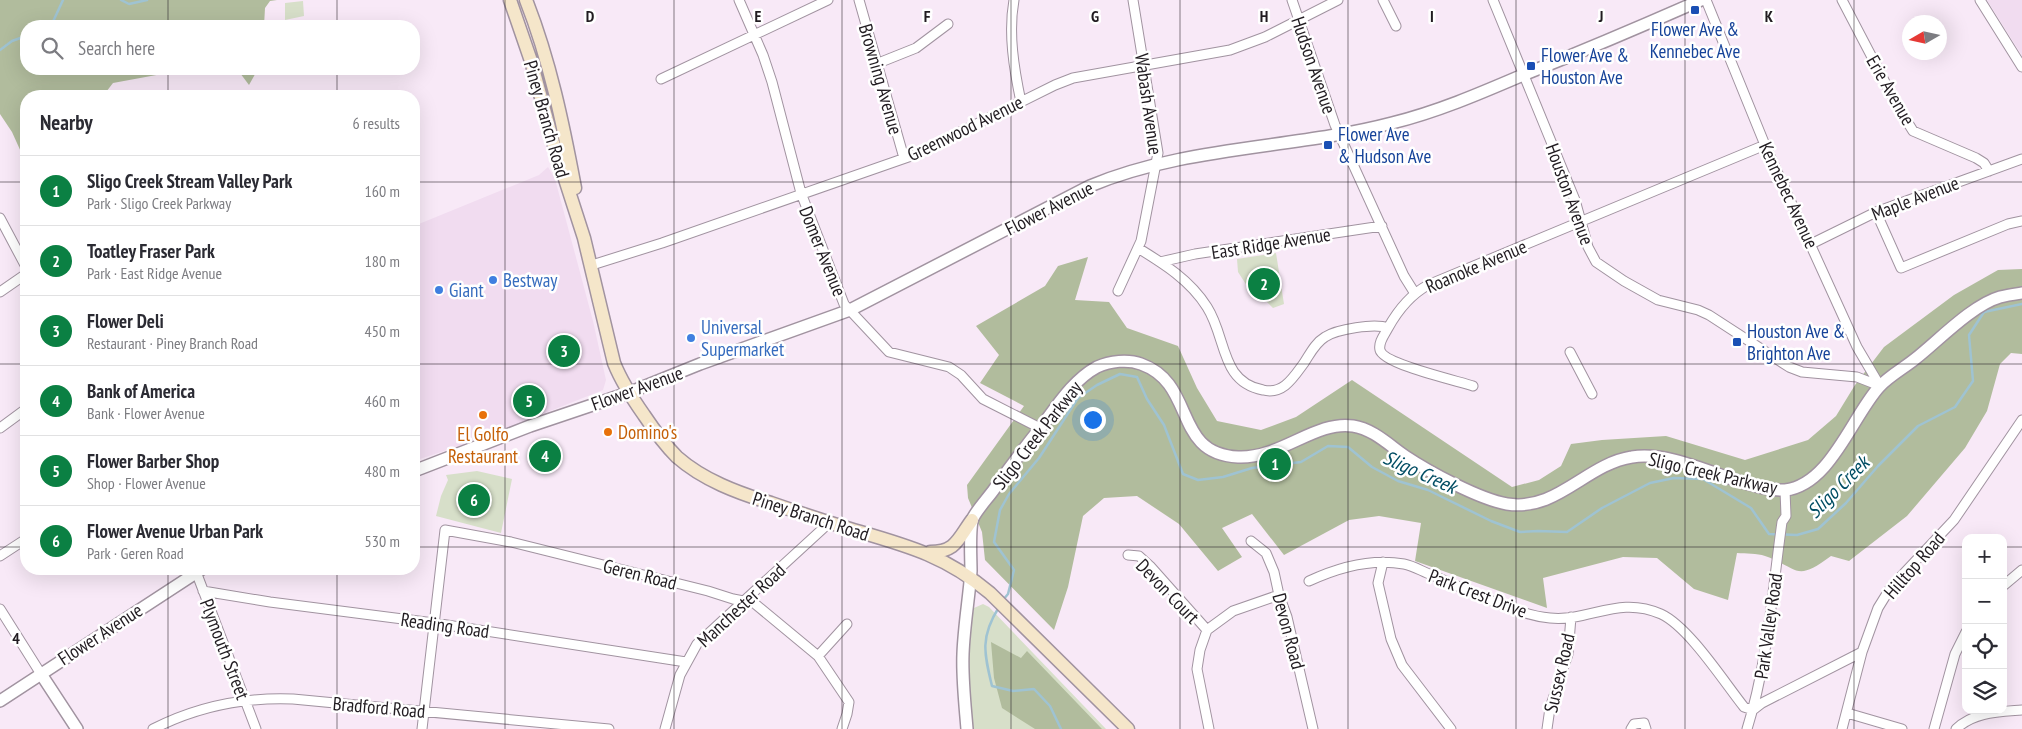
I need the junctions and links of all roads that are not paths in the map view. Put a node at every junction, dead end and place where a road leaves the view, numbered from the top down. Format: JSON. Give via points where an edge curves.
{"nodes":[{"id":1,"x":510,"y":0,"type":"edge"},
{"id":2,"x":526,"y":0,"type":"edge"},
{"id":3,"x":739,"y":0,"type":"edge"},
{"id":4,"x":828,"y":0,"type":"edge"},
{"id":5,"x":859,"y":0,"type":"edge"},
{"id":6,"x":1014,"y":0,"type":"edge"},
{"id":7,"x":1133,"y":0,"type":"edge"},
{"id":8,"x":1292,"y":0,"type":"edge"},
{"id":9,"x":1338,"y":0,"type":"edge"},
{"id":10,"x":1383,"y":0,"type":"edge"},
{"id":11,"x":1493,"y":0,"type":"edge"},
{"id":12,"x":1701,"y":0,"type":"edge"},
{"id":13,"x":1706,"y":0,"type":"edge"},
{"id":14,"x":1842,"y":0,"type":"edge"},
{"id":15,"x":1980,"y":0,"type":"edge"},
{"id":16,"x":1298,"y":19,"type":"junction"},
{"id":17,"x":948,"y":24,"type":"dead end"},
{"id":18,"x":1396,"y":26,"type":"dead end"},
{"id":19,"x":753,"y":34,"type":"junction"},
{"id":20,"x":876,"y":64,"type":"junction"},
{"id":21,"x":1144,"y":65,"type":"junction"},
{"id":22,"x":2022,"y":67,"type":"edge"},
{"id":23,"x":1524,"y":75,"type":"junction"},
{"id":24,"x":661,"y":79,"type":"dead end"},
{"id":25,"x":1021,"y":102,"type":"junction"},
{"id":26,"x":1340,"y":135,"type":"junction"},
{"id":27,"x":566,"y":137,"type":"junction"},
{"id":28,"x":553,"y":142,"type":"junction"},
{"id":29,"x":1765,"y":144,"type":"junction"},
{"id":30,"x":904,"y":158,"type":"junction"},
{"id":31,"x":2022,"y":159,"type":"edge"},
{"id":32,"x":1158,"y":164,"type":"junction"},
{"id":33,"x":1989,"y":171,"type":"junction"},
{"id":34,"x":801,"y":193,"type":"junction"},
{"id":35,"x":1876,"y":212,"type":"junction"},
{"id":36,"x":0,"y":218,"type":"edge"},
{"id":37,"x":1580,"y":222,"type":"junction"},
{"id":38,"x":2022,"y":222,"type":"edge"},
{"id":39,"x":1382,"y":226,"type":"junction"},
{"id":40,"x":584,"y":238,"type":"junction"},
{"id":41,"x":1811,"y":244,"type":"junction"},
{"id":42,"x":1138,"y":248,"type":"junction"},
{"id":43,"x":20,"y":255,"type":"edge"},
{"id":44,"x":1160,"y":262,"type":"junction"},
{"id":45,"x":592,"y":265,"type":"junction"},
{"id":46,"x":20,"y":278,"type":"edge"},
{"id":47,"x":1118,"y":291,"type":"dead end"},
{"id":48,"x":0,"y":292,"type":"edge"},
{"id":49,"x":1414,"y":292,"type":"junction"},
{"id":50,"x":2022,"y":293,"type":"edge"},
{"id":51,"x":850,"y":310,"type":"junction"},
{"id":52,"x":1388,"y":328,"type":"junction"},
{"id":53,"x":1570,"y":352,"type":"dead end"},
{"id":54,"x":1473,"y":386,"type":"dead end"},
{"id":55,"x":1880,"y":386,"type":"junction"},
{"id":56,"x":628,"y":392,"type":"junction"},
{"id":57,"x":1592,"y":394,"type":"dead end"},
{"id":58,"x":20,"y":413,"type":"edge"},
{"id":59,"x":2022,"y":420,"type":"edge"},
{"id":60,"x":0,"y":428,"type":"edge"},
{"id":61,"x":1040,"y":428,"type":"junction"},
{"id":62,"x":420,"y":469,"type":"edge"},
{"id":63,"x":1783,"y":490,"type":"junction"},
{"id":64,"x":972,"y":520,"type":"junction"},
{"id":65,"x":829,"y":523,"type":"junction"},
{"id":66,"x":1251,"y":541,"type":"dead end"},
{"id":67,"x":20,"y":543,"type":"edge"},
{"id":68,"x":927,"y":552,"type":"junction"},
{"id":69,"x":1128,"y":554,"type":"dead end"},
{"id":70,"x":0,"y":556,"type":"edge"},
{"id":71,"x":1382,"y":562,"type":"junction"},
{"id":72,"x":2022,"y":570,"type":"edge"},
{"id":73,"x":190,"y":575,"type":"edge"},
{"id":74,"x":199,"y":575,"type":"edge"},
{"id":75,"x":970,"y":577,"type":"junction"},
{"id":76,"x":1309,"y":581,"type":"dead end"},
{"id":77,"x":2007,"y":583,"type":"edge"},
{"id":78,"x":203,"y":591,"type":"junction"},
{"id":79,"x":1279,"y":595,"type":"junction"},
{"id":80,"x":745,"y":600,"type":"junction"},
{"id":81,"x":0,"y":609,"type":"edge"},
{"id":82,"x":1571,"y":616,"type":"junction"},
{"id":83,"x":434,"y":623,"type":"junction"},
{"id":84,"x":847,"y":624,"type":"dead end"},
{"id":85,"x":1206,"y":630,"type":"junction"},
{"id":86,"x":1962,"y":640,"type":"edge"},
{"id":87,"x":1862,"y":652,"type":"junction"},
{"id":88,"x":818,"y":656,"type":"junction"},
{"id":89,"x":686,"y":662,"type":"junction"},
{"id":90,"x":41,"y":674,"type":"junction"},
{"id":91,"x":244,"y":700,"type":"junction"},
{"id":92,"x":0,"y":701,"type":"edge"},
{"id":93,"x":1753,"y":710,"type":"junction"},
{"id":94,"x":2022,"y":710,"type":"edge"},
{"id":95,"x":423,"y":711,"type":"junction"},
{"id":96,"x":1847,"y":713,"type":"junction"},
{"id":97,"x":77,"y":729,"type":"edge"},
{"id":98,"x":153,"y":729,"type":"edge"},
{"id":99,"x":256,"y":729,"type":"edge"},
{"id":100,"x":422,"y":729,"type":"edge"},
{"id":101,"x":609,"y":729,"type":"edge"},
{"id":102,"x":665,"y":729,"type":"edge"},
{"id":103,"x":842,"y":729,"type":"edge"},
{"id":104,"x":967,"y":729,"type":"edge"},
{"id":105,"x":1128,"y":729,"type":"edge"},
{"id":106,"x":1209,"y":729,"type":"edge"},
{"id":107,"x":1313,"y":729,"type":"edge"},
{"id":108,"x":1450,"y":729,"type":"edge"},
{"id":109,"x":1547,"y":729,"type":"edge"},
{"id":110,"x":1631,"y":729,"type":"edge"},
{"id":111,"x":1646,"y":729,"type":"edge"},
{"id":112,"x":1747,"y":729,"type":"edge"},
{"id":113,"x":1842,"y":729,"type":"edge"},
{"id":114,"x":1902,"y":729,"type":"edge"},
{"id":115,"x":1934,"y":729,"type":"edge"},
{"id":116,"x":1956,"y":729,"type":"edge"}],
"edges":[{"from":1,"to":28,"type":"main road","name":"Piney Branch Road"},
{"from":2,"to":27,"type":"main road","name":"Piney Branch Road","via":[[544,51]]},
{"from":3,"to":19,"type":"street","name":"Domer Avenue"},
{"from":4,"to":19,"type":"street"},
{"from":5,"to":20,"type":"street","name":"Browning Avenue"},
{"from":6,"to":25,"type":"street","via":[[1015,72]]},
{"from":7,"to":21,"type":"street","name":"Wabash Avenue"},
{"from":8,"to":16,"type":"street","name":"Hudson Avenue"},
{"from":9,"to":16,"type":"street","name":"Greenwood Avenue"},
{"from":10,"to":18,"type":"street"},
{"from":11,"to":23,"type":"street","name":"Houston Avenue"},
{"from":12,"to":23,"type":"street","name":"Flower Avenue"},
{"from":13,"to":29,"type":"street","name":"Kennebec Avenue"},
{"from":14,"to":33,"type":"street","name":"Erie Avenue","via":[[1913,131],[1976,158]]},
{"from":15,"to":22,"type":"street"},
{"from":16,"to":21,"type":"street","name":"Greenwood Avenue","via":[[1266,37],[1230,50]]},
{"from":16,"to":26,"type":"street","name":"Hudson Avenue"},
{"from":17,"to":20,"type":"street","via":[[916,48]]},
{"from":19,"to":24,"type":"street"},
{"from":19,"to":34,"type":"street","name":"Domer Avenue","via":[[772,82]]},
{"from":20,"to":30,"type":"street","name":"Browning Avenue"},
{"from":21,"to":25,"type":"street","name":"Greenwood Avenue","via":[[1073,78]]},
{"from":21,"to":32,"type":"street","name":"Wabash Avenue"},
{"from":23,"to":26,"type":"street","name":"Flower Avenue","via":[[1420,115]]},
{"from":23,"to":37,"type":"street","name":"Houston Avenue","via":[[1575,200]]},
{"from":25,"to":30,"type":"street","name":"Greenwood Avenue"},
{"from":26,"to":32,"type":"street","name":"Flower Avenue"},
{"from":26,"to":39,"type":"street","name":"Hudson Avenue"},
{"from":27,"to":28,"type":"street"},
{"from":27,"to":40,"type":"main road","name":"Piney Branch Road"},
{"from":28,"to":40,"type":"main road","name":"Piney Branch Road"},
{"from":29,"to":37,"type":"street","name":"Roanoke Avenue"},
{"from":29,"to":41,"type":"street","name":"Kennebec Avenue"},
{"from":30,"to":34,"type":"street","name":"Greenwood Avenue"},
{"from":31,"to":33,"type":"street","name":"Maple Avenue"},
{"from":32,"to":42,"type":"street","name":"Wabash Avenue"},
{"from":32,"to":51,"type":"street","name":"Flower Avenue","via":[[1090,186]]},
{"from":33,"to":35,"type":"street","name":"Maple Avenue"},
{"from":34,"to":45,"type":"street","name":"Greenwood Avenue"},
{"from":34,"to":51,"type":"street","name":"Domer Avenue","via":[[837,290]]},
{"from":35,"to":38,"type":"street","via":[[1901,268],[2008,224]]},
{"from":35,"to":41,"type":"street","name":"Maple Avenue"},
{"from":36,"to":43,"type":"street"},
{"from":37,"to":49,"type":"street","name":"Roanoke Avenue"},
{"from":37,"to":55,"type":"street","name":"Houston Avenue","via":[[1596,262],[1658,300],[1709,315],[1802,372],[1857,377]]},
{"from":39,"to":44,"type":"street","name":"East Ridge Avenue"},
{"from":39,"to":49,"type":"street","name":"Hudson Avenue"},
{"from":40,"to":45,"type":"main road","name":"Piney Branch Road"},
{"from":41,"to":55,"type":"street","name":"Kennebec Avenue","via":[[1857,346]]},
{"from":42,"to":44,"type":"street"},
{"from":42,"to":47,"type":"street","name":"Wabash Avenue"},
{"from":44,"to":52,"type":"street","via":[[1184,279],[1207,307],[1231,370],[1250,388],[1270,392],[1283,388],[1292,381],[1317,343],[1332,333],[1376,326]]},
{"from":45,"to":56,"type":"main road","name":"Piney Branch Road","via":[[614,363]]},
{"from":46,"to":48,"type":"street"},
{"from":49,"to":52,"type":"street","name":"Roanoke Avenue"},
{"from":50,"to":55,"type":"street","name":"Sligo Creek Parkway","via":[[1996,298],[1973,312]]},
{"from":51,"to":56,"type":"street","name":"Flower Avenue"},
{"from":51,"to":61,"type":"street","name":"Domer Avenue","via":[[888,352],[949,367],[961,374],[983,400]]},
{"from":52,"to":54,"type":"street","via":[[1380,343],[1384,356]]},
{"from":53,"to":57,"type":"street"},
{"from":55,"to":63,"type":"street","name":"Sligo Creek Parkway","via":[[1821,471],[1805,483]]},
{"from":56,"to":62,"type":"street","name":"Flower Avenue"},
{"from":56,"to":65,"type":"main road","name":"Piney Branch Road","via":[[662,441],[699,473],[750,496]]},
{"from":58,"to":60,"type":"street"},
{"from":59,"to":87,"type":"street","name":"Hilltop Road","via":[[1954,520],[1890,587],[1878,608]]},
{"from":61,"to":63,"type":"street","name":"Sligo Creek Parkway","via":[[1082,378],[1100,366],[1136,362],[1167,380],[1199,441],[1217,453],[1237,457],[1258,456],[1318,431],[1353,426],[1384,440],[1406,457],[1456,485],[1510,504],[1548,500],[1617,460],[1635,456],[1664,458],[1762,488]]},
{"from":61,"to":64,"type":"street","name":"Sligo Creek Parkway"},
{"from":63,"to":93,"type":"street","name":"Park Valley Road","via":[[1786,516]]},
{"from":64,"to":68,"type":"main road","via":[[950,549]]},
{"from":64,"to":75,"type":"street"},
{"from":65,"to":68,"type":"main road","name":"Piney Branch Road"},
{"from":65,"to":80,"type":"street","name":"Manchester Road"},
{"from":66,"to":79,"type":"street","name":"Devon Road","via":[[1266,553]]},
{"from":67,"to":70,"type":"street"},
{"from":68,"to":75,"type":"main road","name":"Piney Branch Road"},
{"from":69,"to":85,"type":"street","name":"Devon Court","via":[[1139,556],[1150,566]]},
{"from":71,"to":76,"type":"street","name":"Park Crest Drive","via":[[1349,565]]},
{"from":71,"to":82,"type":"street","name":"Park Crest Drive","via":[[1406,564],[1518,612],[1547,618]]},
{"from":71,"to":108,"type":"street","via":[[1378,583],[1391,639],[1402,665]]},
{"from":72,"to":77,"type":"street"},
{"from":73,"to":90,"type":"street","name":"Flower Avenue"},
{"from":74,"to":78,"type":"street","name":"Plymouth Street"},
{"from":75,"to":104,"type":"street","via":[[963,659]]},
{"from":75,"to":105,"type":"main road","name":"Piney Branch Road"},
{"from":78,"to":83,"type":"street","name":"Reading Road"},
{"from":78,"to":91,"type":"street","name":"Plymouth Street"},
{"from":79,"to":85,"type":"street","via":[[1233,611]]},
{"from":79,"to":107,"type":"street","name":"Devon Road"},
{"from":80,"to":83,"type":"street","name":"Geren Road","via":[[511,542],[445,530]]},
{"from":80,"to":88,"type":"street","name":"Geren Road","via":[[754,603]]},
{"from":80,"to":89,"type":"street","name":"Manchester Road","via":[[698,644]]},
{"from":81,"to":90,"type":"street"},
{"from":82,"to":93,"type":"street","name":"Park Crest Drive","via":[[1624,606],[1661,614],[1697,647],[1744,707]]},
{"from":82,"to":109,"type":"street","name":"Sussex Road","via":[[1568,654],[1550,708]]},
{"from":83,"to":89,"type":"street","name":"Reading Road"},
{"from":83,"to":95,"type":"street"},
{"from":84,"to":88,"type":"street"},
{"from":85,"to":106,"type":"street","via":[[1197,669]]},
{"from":86,"to":115,"type":"street"},
{"from":87,"to":93,"type":"street"},
{"from":87,"to":96,"type":"street","name":"Hilltop Road"},
{"from":88,"to":103,"type":"street","name":"Geren Road","via":[[848,702]]},
{"from":89,"to":102,"type":"street","name":"Manchester Road"},
{"from":90,"to":92,"type":"street","name":"Flower Avenue"},
{"from":90,"to":97,"type":"street"},
{"from":91,"to":95,"type":"street","name":"Bradford Road","via":[[293,699]]},
{"from":91,"to":98,"type":"street","name":"Bradford Road","via":[[213,705]]},
{"from":91,"to":99,"type":"street","name":"Plymouth Street"},
{"from":93,"to":112,"type":"street","name":"Park Valley Road"},
{"from":94,"to":116,"type":"street","via":[[1988,713],[1963,722]]},
{"from":95,"to":100,"type":"street"},
{"from":95,"to":101,"type":"street","name":"Bradford Road"},
{"from":96,"to":113,"type":"street","name":"Hilltop Road"},
{"from":96,"to":114,"type":"street"},
{"from":110,"to":111,"type":"street","via":[[1639,722],[1644,723]]}]}
